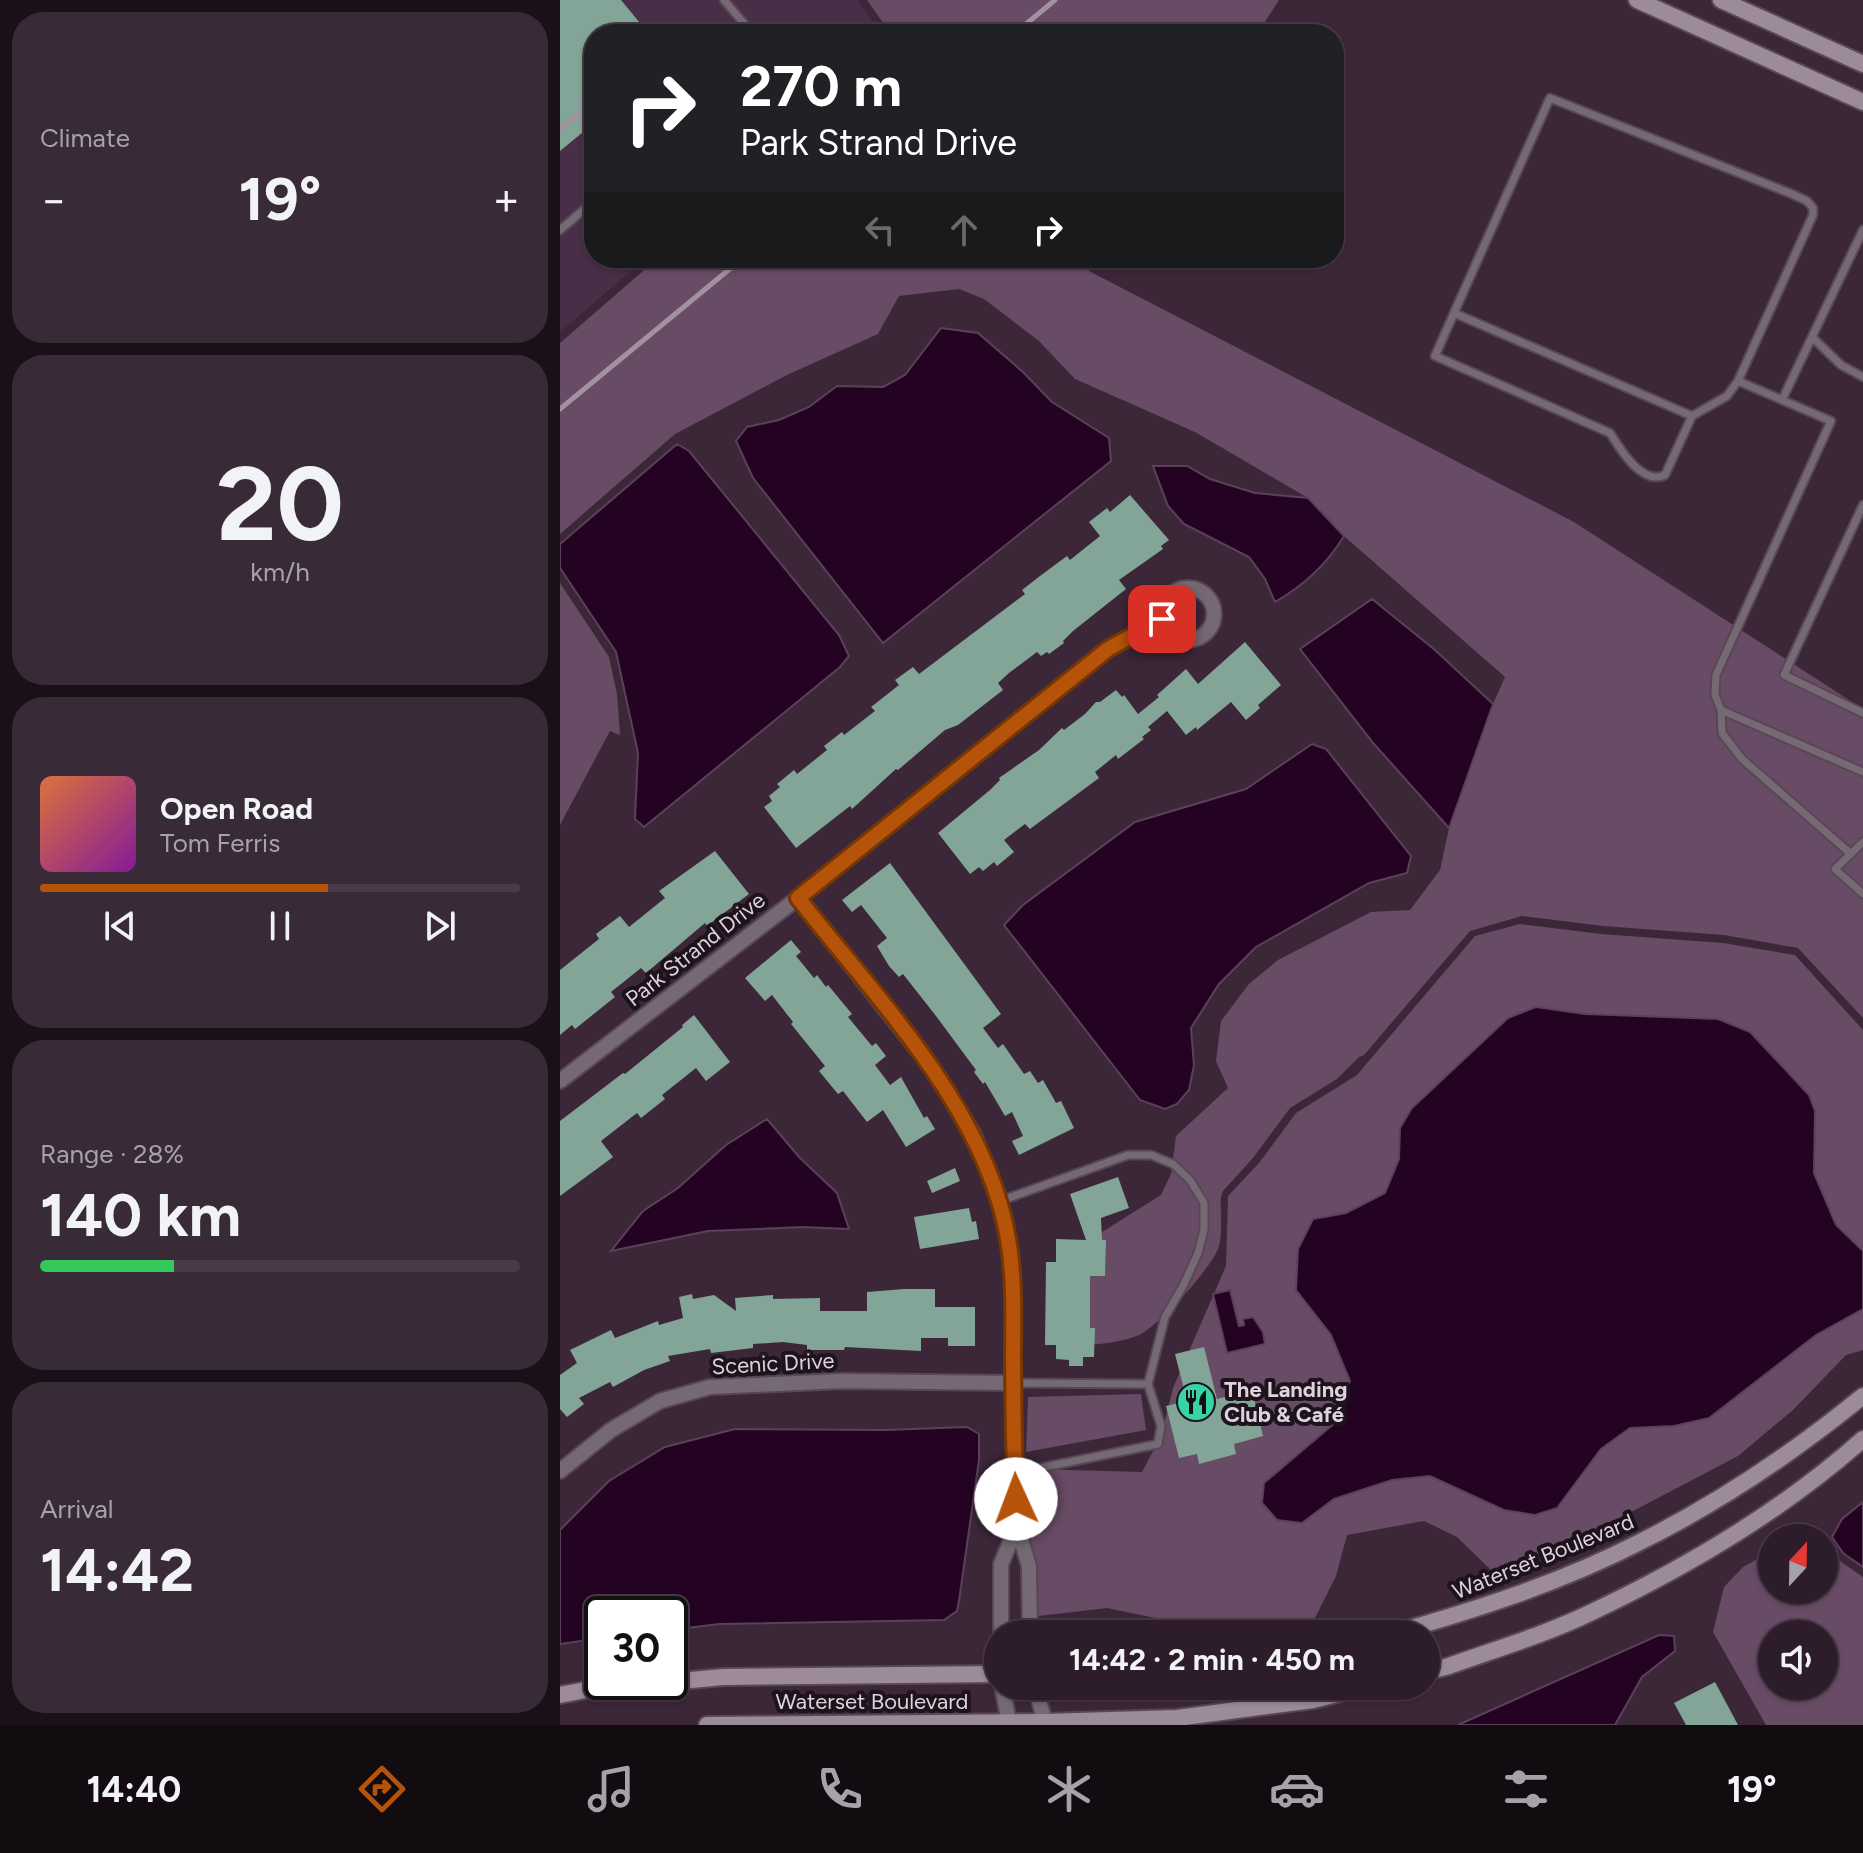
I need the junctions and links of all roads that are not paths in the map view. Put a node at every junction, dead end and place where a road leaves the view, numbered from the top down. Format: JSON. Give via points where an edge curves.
{"nodes":[{"id":1,"x":724,"y":0,"type":"edge"},
{"id":2,"x":1637,"y":0,"type":"edge"},
{"id":3,"x":1721,"y":0,"type":"edge"},
{"id":4,"x":744,"y":24,"type":"edge"},
{"id":5,"x":1863,"y":64,"type":"edge"},
{"id":6,"x":1863,"y":102,"type":"edge"},
{"id":7,"x":584,"y":210,"type":"edge"},
{"id":8,"x":560,"y":230,"type":"edge"},
{"id":9,"x":1863,"y":230,"type":"edge"},
{"id":10,"x":1860,"y":244,"type":"edge"},
{"id":11,"x":1454,"y":313,"type":"junction"},
{"id":12,"x":1812,"y":337,"type":"junction"},
{"id":13,"x":1862,"y":374,"type":"edge"},
{"id":14,"x":1738,"y":381,"type":"junction"},
{"id":15,"x":1782,"y":400,"type":"junction"},
{"id":16,"x":1692,"y":416,"type":"junction"},
{"id":17,"x":1863,"y":505,"type":"edge"},
{"id":18,"x":1162,"y":619,"type":"dead end"},
{"id":19,"x":1721,"y":710,"type":"junction"},
{"id":20,"x":1863,"y":713,"type":"edge"},
{"id":21,"x":1863,"y":772,"type":"edge"},
{"id":22,"x":1863,"y":842,"type":"edge"},
{"id":23,"x":1851,"y":854,"type":"junction"},
{"id":24,"x":1863,"y":894,"type":"edge"},
{"id":25,"x":798,"y":898,"type":"junction"},
{"id":26,"x":560,"y":1081,"type":"edge"},
{"id":27,"x":1000,"y":1201,"type":"junction"},
{"id":28,"x":1013,"y":1383,"type":"junction"},
{"id":29,"x":1148,"y":1384,"type":"junction"},
{"id":30,"x":1863,"y":1396,"type":"edge"},
{"id":31,"x":1863,"y":1439,"type":"edge"},
{"id":32,"x":560,"y":1471,"type":"edge"},
{"id":33,"x":1015,"y":1473,"type":"junction"},
{"id":34,"x":1017,"y":1526,"type":"junction"},
{"id":35,"x":1001,"y":1620,"type":"edge"},
{"id":36,"x":1030,"y":1620,"type":"edge"},
{"id":37,"x":1440,"y":1620,"type":"edge"},
{"id":38,"x":1440,"y":1668,"type":"edge"},
{"id":39,"x":984,"y":1674,"type":"edge"},
{"id":40,"x":688,"y":1680,"type":"edge"},
{"id":41,"x":584,"y":1690,"type":"edge"},
{"id":42,"x":560,"y":1695,"type":"edge"},
{"id":43,"x":1005,"y":1700,"type":"edge"},
{"id":44,"x":1039,"y":1700,"type":"edge"},
{"id":45,"x":1313,"y":1700,"type":"edge"},
{"id":46,"x":1009,"y":1722,"type":"junction"},
{"id":47,"x":1045,"y":1722,"type":"junction"},
{"id":48,"x":707,"y":1725,"type":"edge"}],
"edges":[{"from":1,"to":4,"type":"lane"},
{"from":2,"to":6,"type":"street"},
{"from":3,"to":5,"type":"street"},
{"from":7,"to":8,"type":"lane"},
{"from":9,"to":10,"type":"lane"},
{"from":10,"to":12,"type":"lane"},
{"from":11,"to":14,"type":"lane","via":[[1550,98],[1792,194],[1813,208]]},
{"from":11,"to":16,"type":"lane"},
{"from":11,"to":16,"type":"lane","via":[[1435,356],[1610,433],[1622,452],[1650,476],[1665,475]]},
{"from":12,"to":13,"type":"lane","via":[[1841,365]]},
{"from":12,"to":15,"type":"lane"},
{"from":14,"to":15,"type":"lane"},
{"from":14,"to":16,"type":"lane","via":[[1727,396]]},
{"from":15,"to":19,"type":"lane","via":[[1831,421],[1716,675]]},
{"from":17,"to":20,"type":"lane","via":[[1784,675]]},
{"from":18,"to":25,"type":"street","name":"Park Strand Drive","via":[[1108,649]]},
{"from":19,"to":21,"type":"lane"},
{"from":19,"to":23,"type":"lane","via":[[1722,733],[1742,759]]},
{"from":22,"to":23,"type":"lane"},
{"from":23,"to":24,"type":"lane","via":[[1835,869]]},
{"from":25,"to":26,"type":"street","name":"Park Strand Drive"},
{"from":25,"to":27,"type":"street","via":[[931,1067],[973,1133]]},
{"from":27,"to":28,"type":"street","via":[[1013,1278]]},
{"from":27,"to":29,"type":"lane","via":[[1128,1155],[1151,1155],[1173,1164],[1190,1180],[1204,1203],[1204,1230],[1165,1317]]},
{"from":28,"to":29,"type":"lane"},
{"from":28,"to":32,"type":"street","name":"Scenic Drive","via":[[841,1381],[710,1387],[660,1401],[611,1430]]},
{"from":28,"to":33,"type":"street"},
{"from":29,"to":33,"type":"lane","via":[[1161,1426],[1158,1444]]},
{"from":30,"to":37,"type":"street","name":"Waterset Boulevard","via":[[1701,1510],[1570,1574]]},
{"from":31,"to":38,"type":"street","via":[[1820,1477],[1707,1553],[1589,1614]]},
{"from":33,"to":34,"type":"street"},
{"from":34,"to":35,"type":"street","via":[[1001,1564]]},
{"from":34,"to":36,"type":"street","via":[[1029,1566]]},
{"from":39,"to":40,"type":"street","name":"Waterset Boulevard"},
{"from":41,"to":42,"type":"street","name":"Waterset Boulevard"},
{"from":43,"to":46,"type":"street"},
{"from":44,"to":47,"type":"street"},
{"from":45,"to":47,"type":"street","name":"Waterset Boulevard","via":[[1177,1718]]},
{"from":46,"to":47,"type":"street","name":"Waterset Boulevard"},
{"from":46,"to":48,"type":"street","name":"Waterset Boulevard"}]}
